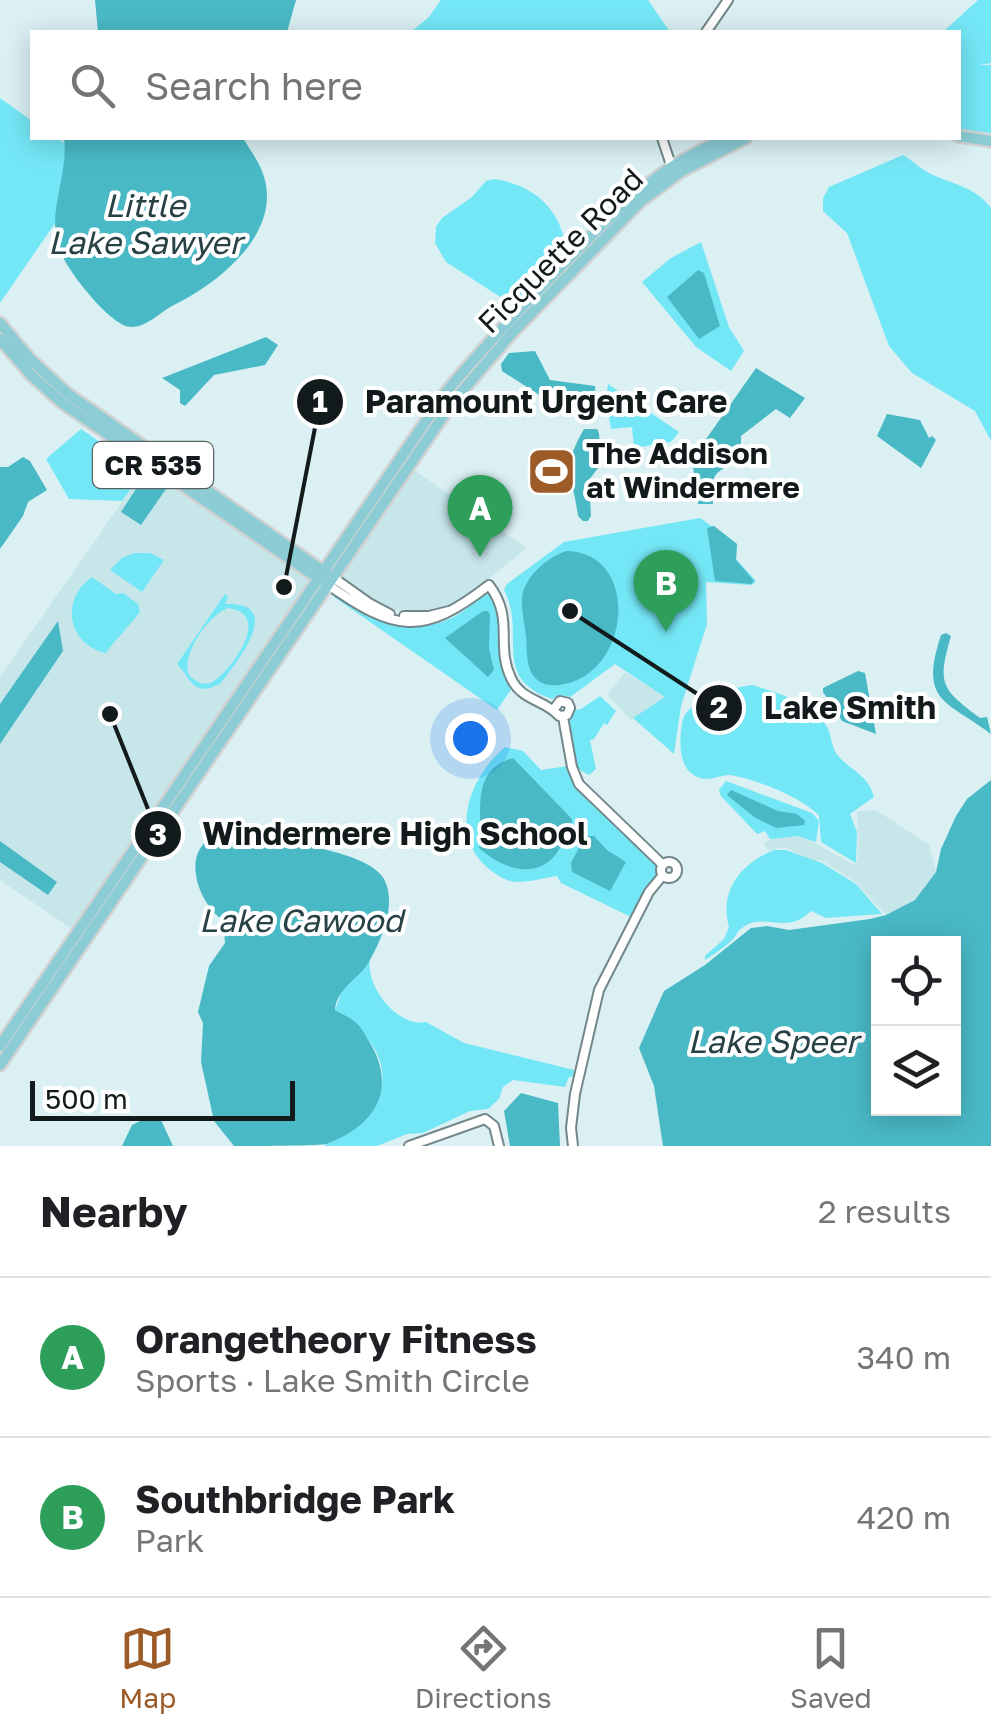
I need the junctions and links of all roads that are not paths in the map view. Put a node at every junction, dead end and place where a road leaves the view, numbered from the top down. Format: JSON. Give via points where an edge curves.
{"nodes":[{"id":1,"x":728,"y":0,"type":"edge"},
{"id":2,"x":707,"y":30,"type":"edge"},
{"id":3,"x":961,"y":136,"type":"edge"},
{"id":4,"x":663,"y":140,"type":"edge"},
{"id":5,"x":725,"y":140,"type":"edge"},
{"id":6,"x":742,"y":140,"type":"edge"},
{"id":7,"x":991,"y":141,"type":"edge"},
{"id":8,"x":673,"y":171,"type":"junction"},
{"id":9,"x":0,"y":323,"type":"edge"},
{"id":10,"x":0,"y":340,"type":"edge"},
{"id":11,"x":324,"y":577,"type":"junction"},
{"id":12,"x":554,"y":709,"type":"junction"},
{"id":13,"x":563,"y":717,"type":"junction"},
{"id":14,"x":663,"y":864,"type":"junction"},
{"id":15,"x":664,"y":876,"type":"junction"},
{"id":16,"x":111,"y":894,"type":"junction"},
{"id":17,"x":0,"y":1046,"type":"edge"},
{"id":18,"x":0,"y":1065,"type":"edge"},
{"id":19,"x":409,"y":1146,"type":"edge"},
{"id":20,"x":499,"y":1146,"type":"edge"},
{"id":21,"x":573,"y":1146,"type":"edge"}],
"edges":[{"from":1,"to":2,"type":"street"},
{"from":3,"to":7,"type":"main road"},
{"from":4,"to":8,"type":"street"},
{"from":5,"to":8,"type":"main road","name":"Ficquette Road"},
{"from":6,"to":8,"type":"main road","name":"Ficquette Road"},
{"from":8,"to":11,"type":"main road","name":"Ficquette Road","via":[[624,201],[467,368],[412,438]]},
{"from":9,"to":11,"type":"main road","number":"CR 535","via":[[68,394]]},
{"from":10,"to":11,"type":"main road","number":"CR 535","via":[[61,402]]},
{"from":11,"to":12,"type":"street","via":[[367,610],[426,622],[489,586],[504,611],[511,679],[528,699]]},
{"from":11,"to":16,"type":"main road","name":"Ficquette Road"},
{"from":12,"to":13,"type":"street"},
{"from":12,"to":13,"type":"street","via":[[568,703]]},
{"from":13,"to":14,"type":"street","via":[[579,784]]},
{"from":14,"to":15,"type":"street"},
{"from":14,"to":15,"type":"street","via":[[676,870]]},
{"from":15,"to":21,"type":"street","via":[[599,990],[576,1090]]},
{"from":16,"to":17,"type":"main road"},
{"from":16,"to":18,"type":"main road"},
{"from":19,"to":20,"type":"street","via":[[485,1118]]}]}
